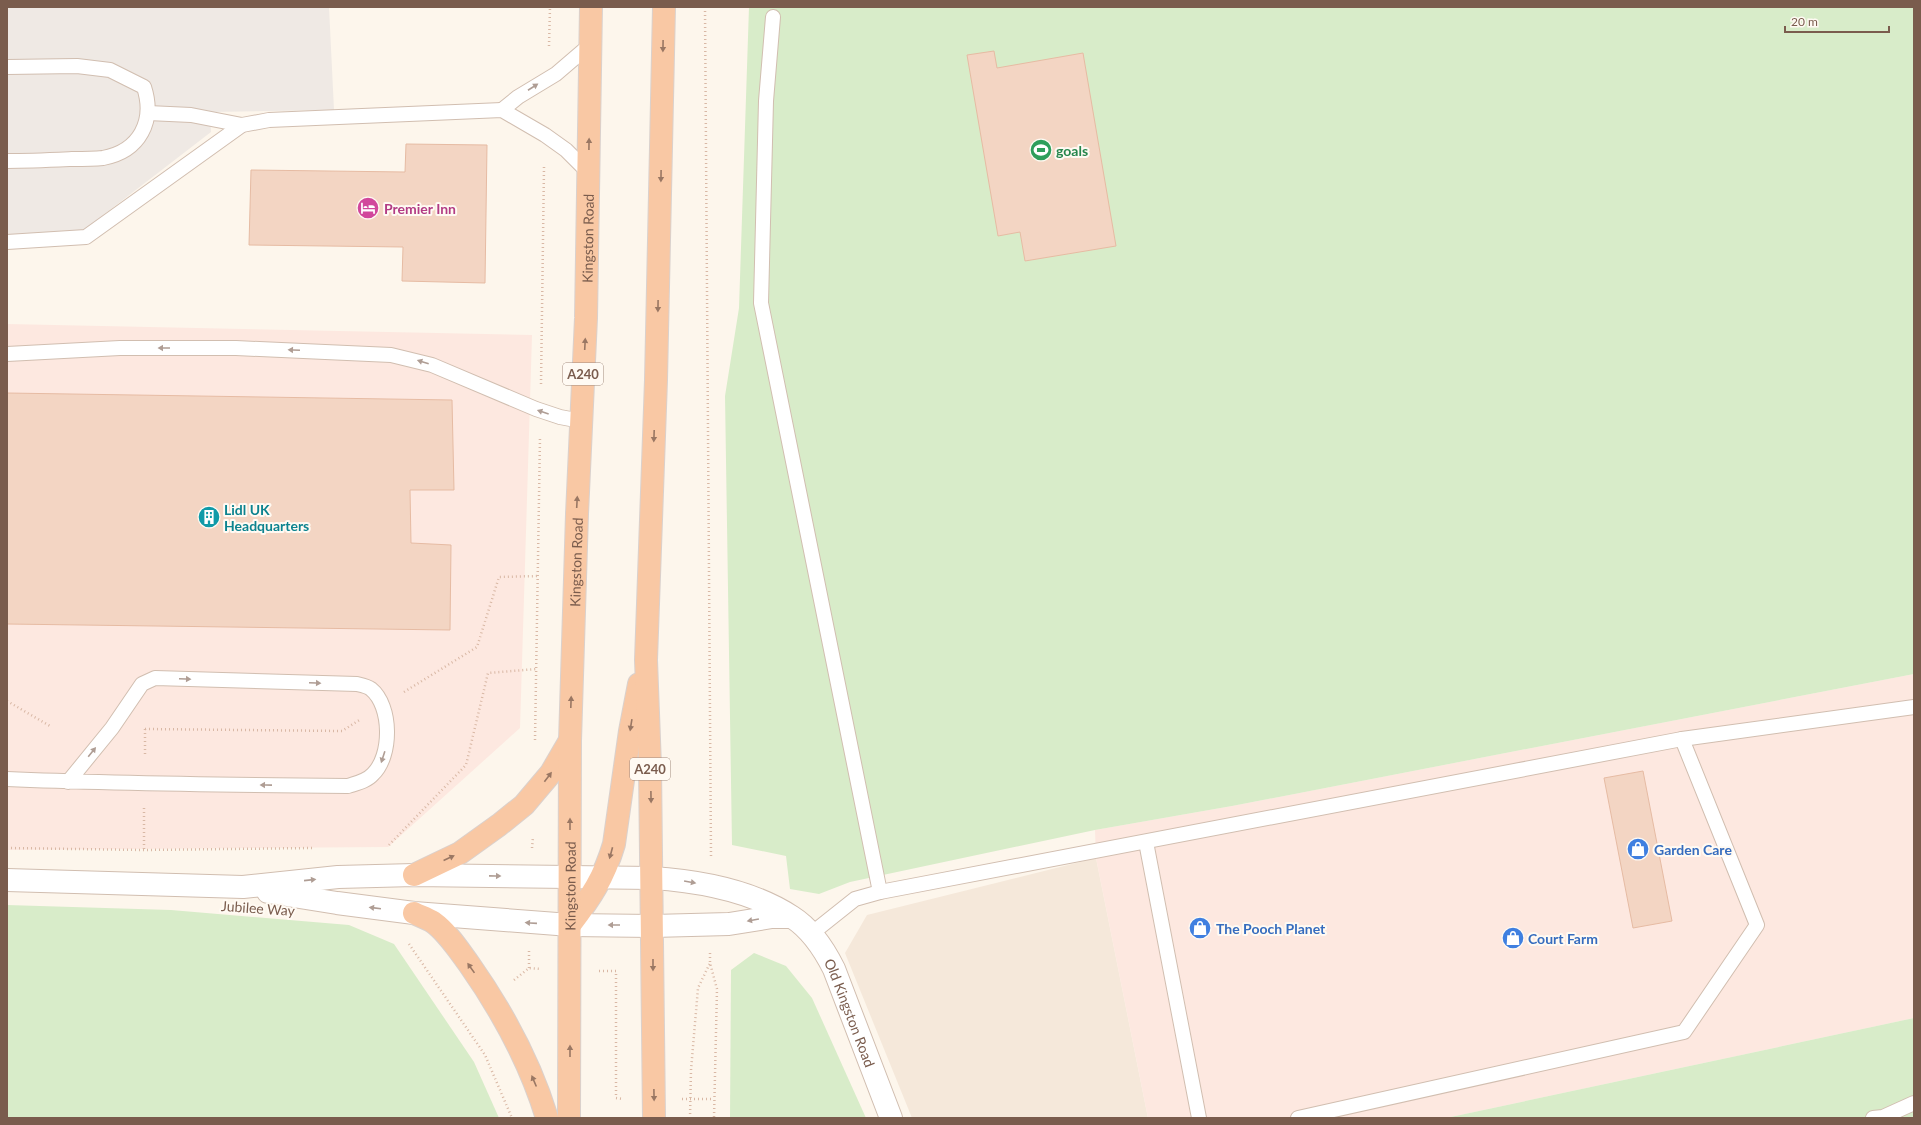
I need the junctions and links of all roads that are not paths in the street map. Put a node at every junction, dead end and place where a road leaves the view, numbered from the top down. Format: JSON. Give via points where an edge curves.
{"nodes":[{"id":1,"x":591,"y":7,"type":"edge"},
{"id":2,"x":664,"y":7,"type":"edge"},
{"id":3,"x":773,"y":17,"type":"dead end"},
{"id":4,"x":591,"y":44,"type":"junction"},
{"id":5,"x":7,"y":67,"type":"edge"},
{"id":6,"x":502,"y":110,"type":"junction"},
{"id":7,"x":148,"y":113,"type":"junction"},
{"id":8,"x":242,"y":125,"type":"junction"},
{"id":9,"x":7,"y":161,"type":"edge"},
{"id":10,"x":588,"y":172,"type":"junction"},
{"id":11,"x":7,"y":242,"type":"edge"},
{"id":12,"x":7,"y":354,"type":"edge"},
{"id":13,"x":581,"y":421,"type":"junction"},
{"id":14,"x":646,"y":660,"type":"junction"},
{"id":15,"x":1914,"y":707,"type":"edge"},
{"id":16,"x":1682,"y":739,"type":"junction"},
{"id":17,"x":570,"y":741,"type":"junction"},
{"id":18,"x":7,"y":779,"type":"edge"},
{"id":19,"x":68,"y":782,"type":"junction"},
{"id":20,"x":1146,"y":842,"type":"junction"},
{"id":21,"x":414,"y":875,"type":"junction"},
{"id":22,"x":571,"y":877,"type":"junction"},
{"id":23,"x":602,"y":878,"type":"junction"},
{"id":24,"x":652,"y":878,"type":"junction"},
{"id":25,"x":7,"y":880,"type":"edge"},
{"id":26,"x":243,"y":888,"type":"junction"},
{"id":27,"x":880,"y":892,"type":"junction"},
{"id":28,"x":414,"y":913,"type":"junction"},
{"id":29,"x":792,"y":917,"type":"junction"},
{"id":30,"x":570,"y":925,"type":"junction"},
{"id":31,"x":653,"y":926,"type":"junction"},
{"id":32,"x":811,"y":934,"type":"junction"},
{"id":33,"x":1914,"y":1103,"type":"edge"},
{"id":34,"x":546,"y":1118,"type":"edge"},
{"id":35,"x":569,"y":1118,"type":"edge"},
{"id":36,"x":654,"y":1118,"type":"edge"},
{"id":37,"x":890,"y":1118,"type":"edge"},
{"id":38,"x":1198,"y":1118,"type":"edge"},
{"id":39,"x":1298,"y":1118,"type":"edge"},
{"id":40,"x":1873,"y":1118,"type":"edge"}],
"edges":[{"from":1,"to":4,"type":"highway","name":"Kingston Road","number":"A240"},
{"from":2,"to":14,"type":"highway","number":"A240","one_way":true,"via":[[656,380]]},
{"from":3,"to":27,"type":"lane","via":[[766,101],[761,303]]},
{"from":6,"to":4,"type":"lane","one_way":true,"via":[[556,74]]},
{"from":10,"to":4,"type":"highway","name":"Kingston Road","number":"A240","one_way":true},
{"from":5,"to":7,"type":"lane","via":[[77,66],[110,70],[144,86]]},
{"from":6,"to":8,"type":"lane","via":[[269,120]]},
{"from":6,"to":10,"type":"lane","via":[[545,134]]},
{"from":7,"to":8,"type":"lane","via":[[190,115]]},
{"from":7,"to":9,"type":"lane","via":[[145,128],[138,139],[126,150],[103,158]]},
{"from":8,"to":11,"type":"lane","via":[[86,237]]},
{"from":13,"to":10,"type":"highway","name":"Kingston Road","number":"A240","one_way":true,"via":[[586,318]]},
{"from":13,"to":12,"type":"lane","one_way":true,"via":[[560,418],[432,365],[392,355],[236,348],[120,348]]},
{"from":17,"to":13,"type":"highway","name":"Kingston Road","number":"A240","one_way":true},
{"from":14,"to":23,"type":"highway","one_way":true,"via":[[636,696],[614,844]]},
{"from":14,"to":24,"type":"highway","number":"A240","one_way":true},
{"from":15,"to":16,"type":"lane"},
{"from":16,"to":20,"type":"lane"},
{"from":16,"to":39,"type":"lane","via":[[1757,925],[1684,1032]]},
{"from":21,"to":17,"type":"highway","one_way":true,"via":[[460,853],[524,805],[551,773]]},
{"from":22,"to":17,"type":"highway","name":"Kingston Road","number":"A240","one_way":true},
{"from":18,"to":19,"type":"lane"},
{"from":19,"to":19,"type":"lane","one_way":true,"via":[[112,728],[142,684],[155,678],[357,684],[370,688],[384,705],[387,740],[379,768],[373,775],[348,786]]},
{"from":20,"to":27,"type":"lane"},
{"from":20,"to":38,"type":"lane"},
{"from":21,"to":22,"type":"street","name":"Jubilee Way","one_way":true},
{"from":26,"to":21,"type":"street","name":"Jubilee Way","one_way":true,"via":[[338,877]]},
{"from":22,"to":23,"type":"street","name":"Jubilee Way"},
{"from":22,"to":30,"type":"highway","name":"Kingston Road","number":"A240"},
{"from":23,"to":24,"type":"street","name":"Old Kingston Road"},
{"from":23,"to":30,"type":"highway"},
{"from":24,"to":29,"type":"street","name":"Old Kingston Road","one_way":true,"via":[[711,886],[754,898]]},
{"from":24,"to":31,"type":"highway","number":"A240"},
{"from":25,"to":26,"type":"street","name":"Jubilee Way"},
{"from":28,"to":26,"type":"street","name":"Jubilee Way","one_way":true},
{"from":27,"to":32,"type":"lane","via":[[855,899]]},
{"from":30,"to":28,"type":"street","name":"Jubilee Way","one_way":true},
{"from":34,"to":28,"type":"highway","one_way":true,"via":[[514,1035],[489,993],[445,933],[433,922]]},
{"from":29,"to":31,"type":"street","one_way":true,"via":[[772,917],[730,924]]},
{"from":29,"to":32,"type":"street","name":"Old Kingston Road"},
{"from":31,"to":30,"type":"street","name":"Jubilee Way","one_way":true},
{"from":35,"to":30,"type":"highway","name":"Kingston Road","number":"A240","one_way":true},
{"from":31,"to":36,"type":"highway","number":"A240","one_way":true},
{"from":32,"to":37,"type":"street","name":"Old Kingston Road","via":[[824,950],[834,969]]},
{"from":33,"to":40,"type":"lane","via":[[1883,1117]]}]}
